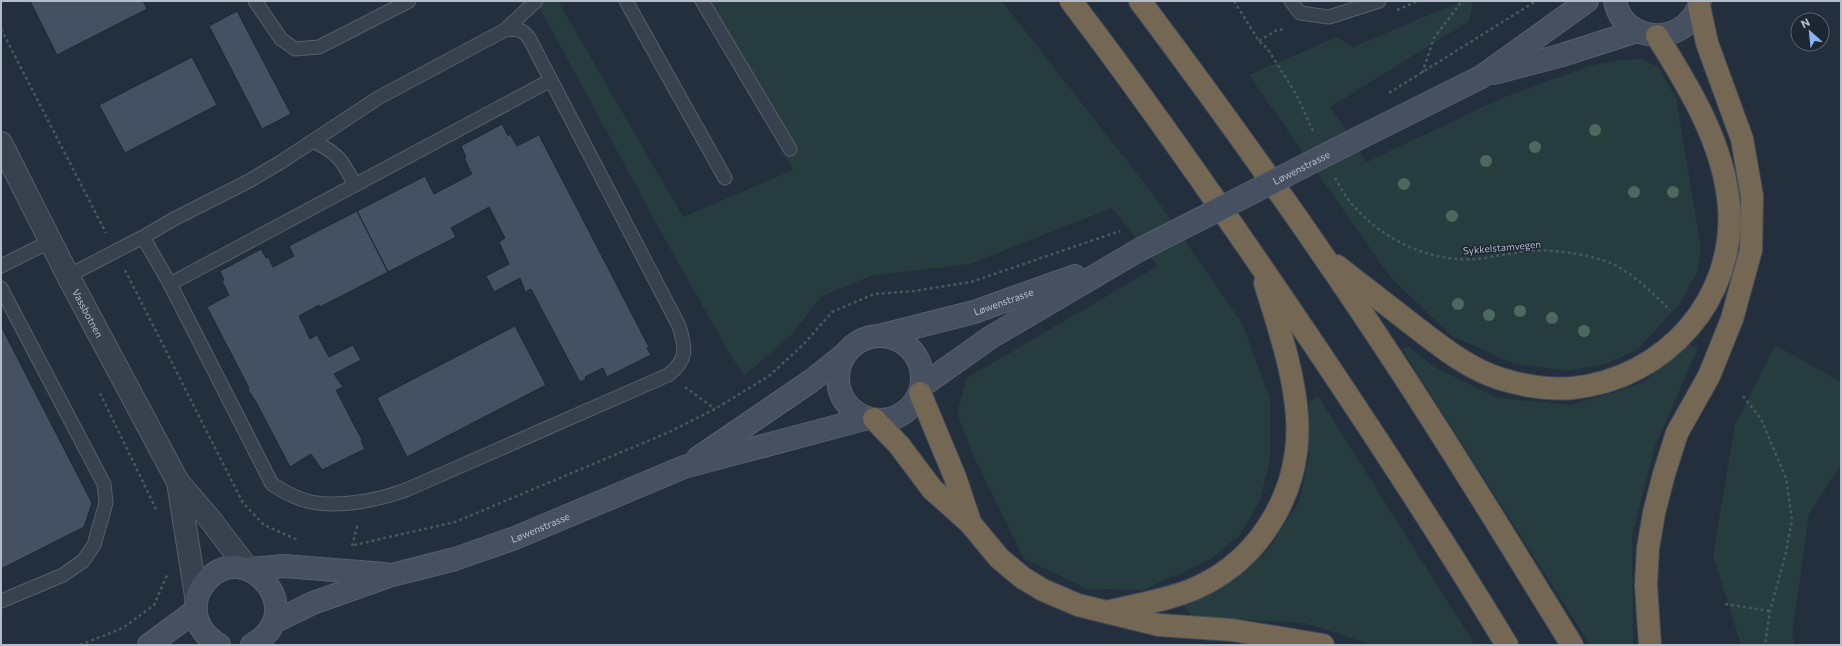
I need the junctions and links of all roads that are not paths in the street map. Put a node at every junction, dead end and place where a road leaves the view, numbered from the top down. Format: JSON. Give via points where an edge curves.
{"nodes":[{"id":1,"x":256,"y":1,"type":"edge"},
{"id":2,"x":409,"y":1,"type":"edge"},
{"id":3,"x":536,"y":1,"type":"edge"},
{"id":4,"x":626,"y":1,"type":"edge"},
{"id":5,"x":702,"y":1,"type":"edge"},
{"id":6,"x":1071,"y":1,"type":"edge"},
{"id":7,"x":1140,"y":1,"type":"edge"},
{"id":8,"x":1291,"y":1,"type":"edge"},
{"id":9,"x":1379,"y":1,"type":"edge"},
{"id":10,"x":1587,"y":1,"type":"edge"},
{"id":11,"x":1615,"y":1,"type":"edge"},
{"id":12,"x":1700,"y":3,"type":"edge"},
{"id":13,"x":505,"y":30,"type":"junction"},
{"id":14,"x":1647,"y":34,"type":"junction"},
{"id":15,"x":1481,"y":77,"type":"junction"},
{"id":16,"x":551,"y":80,"type":"junction"},
{"id":17,"x":313,"y":141,"type":"junction"},
{"id":18,"x":1,"y":143,"type":"edge"},
{"id":19,"x":790,"y":149,"type":"dead end"},
{"id":20,"x":725,"y":178,"type":"dead end"},
{"id":21,"x":355,"y":185,"type":"junction"},
{"id":22,"x":143,"y":237,"type":"junction"},
{"id":23,"x":51,"y":241,"type":"junction"},
{"id":24,"x":1130,"y":254,"type":"junction"},
{"id":25,"x":1321,"y":254,"type":"junction"},
{"id":26,"x":1259,"y":263,"type":"junction"},
{"id":27,"x":1,"y":266,"type":"edge"},
{"id":28,"x":68,"y":276,"type":"junction"},
{"id":29,"x":170,"y":284,"type":"junction"},
{"id":30,"x":1,"y":288,"type":"edge"},
{"id":31,"x":883,"y":336,"type":"junction"},
{"id":32,"x":846,"y":352,"type":"junction"},
{"id":33,"x":921,"y":389,"type":"junction"},
{"id":34,"x":871,"y":419,"type":"junction"},
{"id":35,"x":684,"y":467,"type":"junction"},
{"id":36,"x":178,"y":482,"type":"junction"},
{"id":37,"x":970,"y":523,"type":"junction"},
{"id":38,"x":248,"y":569,"type":"junction"},
{"id":39,"x":392,"y":575,"type":"junction"},
{"id":40,"x":1,"y":601,"type":"edge"},
{"id":41,"x":196,"y":604,"type":"junction"},
{"id":42,"x":1109,"y":612,"type":"junction"},
{"id":43,"x":274,"y":622,"type":"junction"},
{"id":44,"x":149,"y":645,"type":"edge"},
{"id":45,"x":219,"y":645,"type":"edge"},
{"id":46,"x":252,"y":645,"type":"edge"},
{"id":47,"x":1322,"y":645,"type":"edge"},
{"id":48,"x":1507,"y":645,"type":"edge"},
{"id":49,"x":1572,"y":645,"type":"edge"},
{"id":50,"x":1650,"y":645,"type":"edge"}],
"edges":[{"from":1,"to":2,"type":"lane","via":[[282,39],[295,49],[319,47]]},
{"from":3,"to":13,"type":"lane"},
{"from":4,"to":20,"type":"lane"},
{"from":5,"to":19,"type":"lane"},
{"from":6,"to":26,"type":"highway"},
{"from":7,"to":25,"type":"highway","via":[[1246,145]]},
{"from":8,"to":9,"type":"lane","via":[[1300,13],[1329,17]]},
{"from":10,"to":15,"type":"main road","name":"Løwenstrasse"},
{"from":11,"to":14,"type":"main road","via":[[1616,8],[1625,21]]},
{"from":12,"to":14,"type":"main road","name":"Løwenstrasse","via":[[1684,27],[1671,33]]},
{"from":12,"to":50,"type":"highway","via":[[1707,43],[1742,139],[1752,196],[1751,250],[1732,319],[1710,376],[1677,433],[1662,480],[1648,548],[1646,585]]},
{"from":13,"to":16,"type":"lane","via":[[518,28],[525,33]]},
{"from":13,"to":17,"type":"lane","via":[[378,98]]},
{"from":14,"to":15,"type":"main road","name":"Løwenstrasse"},
{"from":14,"to":25,"type":"highway","via":[[1693,96],[1712,139],[1723,172],[1730,227],[1724,266],[1706,305],[1680,338],[1652,360],[1634,371],[1595,384],[1572,388],[1549,388],[1500,378],[1478,370],[1434,342]]},
{"from":15,"to":24,"type":"main road","name":"Løwenstrasse","bridge":true},
{"from":16,"to":21,"type":"lane"},
{"from":16,"to":29,"type":"lane","via":[[680,326],[685,346],[683,358],[676,369],[668,375],[387,497],[339,503],[311,502],[287,494],[272,484]]},
{"from":17,"to":21,"type":"lane","via":[[332,150],[342,161]]},
{"from":17,"to":22,"type":"lane","via":[[249,181]]},
{"from":18,"to":23,"type":"street","name":"Vassbotnen"},
{"from":21,"to":29,"type":"lane"},
{"from":22,"to":28,"type":"lane"},
{"from":22,"to":29,"type":"lane"},
{"from":23,"to":27,"type":"lane"},
{"from":23,"to":28,"type":"street","name":"Vassbotnen"},
{"from":24,"to":31,"type":"main road","name":"Løwenstrasse","via":[[974,312]]},
{"from":24,"to":33,"type":"main road","name":"Løwenstrasse","via":[[990,337]]},
{"from":25,"to":49,"type":"highway","via":[[1391,356]]},
{"from":26,"to":42,"type":"highway","via":[[1290,373],[1297,417],[1295,461],[1281,506],[1270,526],[1254,546],[1237,563],[1219,575],[1180,594]]},
{"from":26,"to":48,"type":"highway","via":[[1451,552]]},
{"from":28,"to":36,"type":"street","name":"Vassbotnen"},
{"from":30,"to":40,"type":"lane","via":[[104,484],[106,503],[94,545],[83,561],[63,575]]},
{"from":31,"to":32,"type":"main road","via":[[862,339]]},
{"from":31,"to":33,"type":"main road","via":[[895,338],[914,352],[920,362]]},
{"from":32,"to":34,"type":"main road","via":[[840,364],[840,391],[846,403],[856,412]]},
{"from":32,"to":35,"type":"main road","name":"Løwenstrasse","via":[[810,381]]},
{"from":33,"to":34,"type":"main road","via":[[914,403],[906,411],[885,420]]},
{"from":33,"to":37,"type":"highway"},
{"from":34,"to":35,"type":"main road","name":"Løwenstrasse"},
{"from":34,"to":37,"type":"highway","via":[[899,445],[932,489]]},
{"from":35,"to":39,"type":"main road","name":"Løwenstrasse","via":[[515,538],[454,559]]},
{"from":36,"to":38,"type":"street","name":"Vassbotnen"},
{"from":36,"to":41,"type":"street","name":"Vassbotnen"},
{"from":37,"to":42,"type":"highway","via":[[999,558],[1023,578],[1060,598]]},
{"from":38,"to":39,"type":"main road","name":"Løwenstrasse","via":[[284,566]]},
{"from":38,"to":41,"type":"main road","name":"Løwenstrasse","via":[[222,569],[211,575],[202,585]]},
{"from":38,"to":43,"type":"main road","via":[[262,577],[272,590],[276,606]]},
{"from":39,"to":43,"type":"main road","name":"Løwenstrasse","via":[[313,603]]},
{"from":41,"to":44,"type":"main road"},
{"from":41,"to":45,"type":"main road","via":[[199,625],[208,637]]},
{"from":42,"to":47,"type":"highway","via":[[1159,625],[1232,630]]},
{"from":43,"to":46,"type":"main road","via":[[265,636]]}]}
